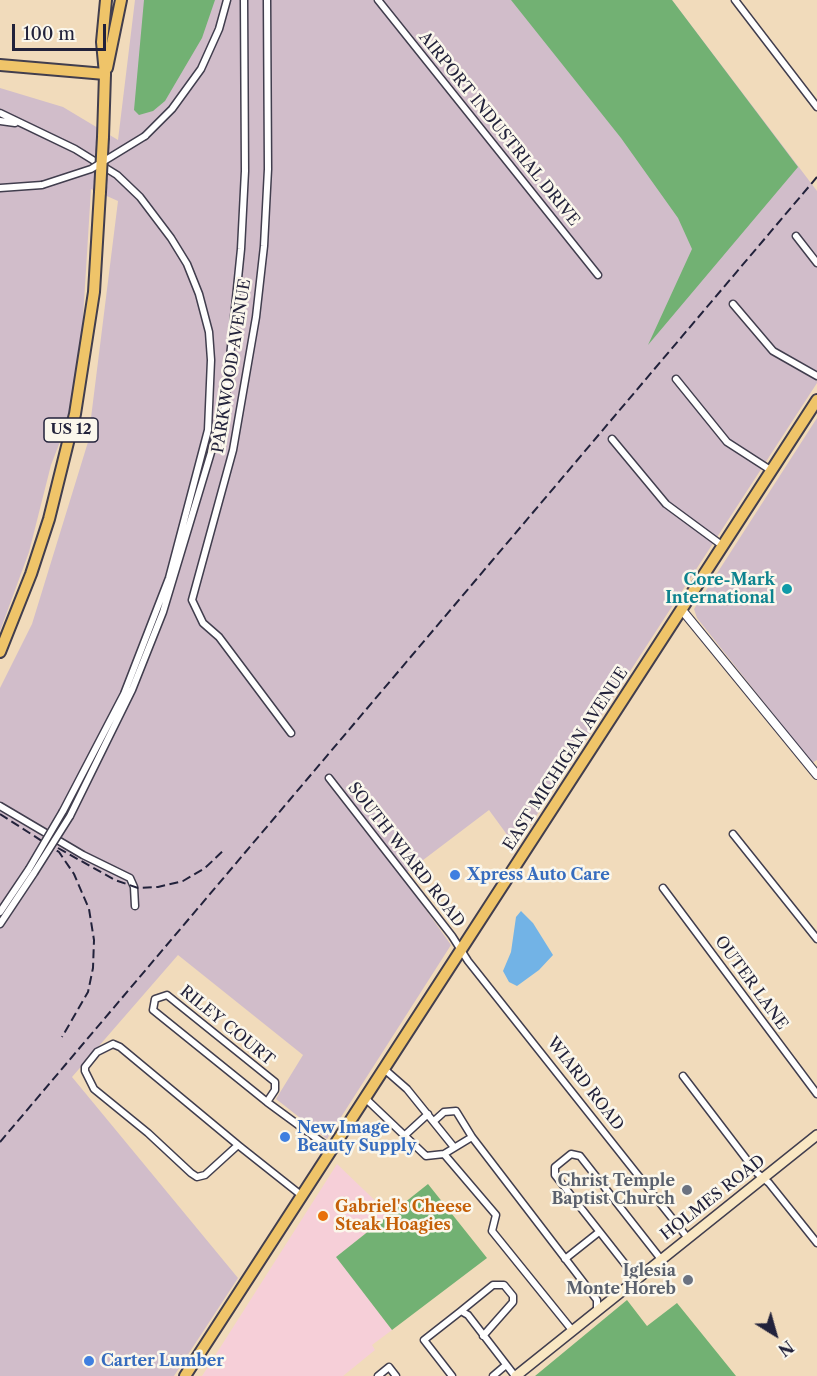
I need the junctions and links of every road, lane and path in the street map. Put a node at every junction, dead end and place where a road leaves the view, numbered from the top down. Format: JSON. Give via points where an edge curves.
{"nodes":[{"id":1,"x":106,"y":0,"type":"edge"},
{"id":2,"x":121,"y":0,"type":"edge"},
{"id":3,"x":227,"y":0,"type":"edge"},
{"id":4,"x":244,"y":0,"type":"edge"},
{"id":5,"x":267,"y":0,"type":"edge"},
{"id":6,"x":378,"y":0,"type":"edge"},
{"id":7,"x":735,"y":0,"type":"edge"},
{"id":8,"x":0,"y":65,"type":"edge"},
{"id":9,"x":105,"y":74,"type":"junction"},
{"id":10,"x":817,"y":107,"type":"edge"},
{"id":11,"x":0,"y":114,"type":"edge"},
{"id":12,"x":0,"y":121,"type":"edge"},
{"id":13,"x":22,"y":124,"type":"junction"},
{"id":14,"x":0,"y":188,"type":"edge"},
{"id":15,"x":796,"y":236,"type":"dead end"},
{"id":16,"x":817,"y":263,"type":"edge"},
{"id":17,"x":598,"y":275,"type":"dead end"},
{"id":18,"x":733,"y":304,"type":"dead end"},
{"id":19,"x":817,"y":376,"type":"edge"},
{"id":20,"x":676,"y":379,"type":"dead end"},
{"id":21,"x":817,"y":400,"type":"edge"},
{"id":22,"x":612,"y":439,"type":"dead end"},
{"id":23,"x":772,"y":471,"type":"junction"},
{"id":24,"x":723,"y":546,"type":"junction"},
{"id":25,"x":682,"y":610,"type":"junction"},
{"id":26,"x":0,"y":652,"type":"edge"},
{"id":27,"x":291,"y":733,"type":"dead end"},
{"id":28,"x":817,"y":775,"type":"edge"},
{"id":29,"x":329,"y":777,"type":"dead end"},
{"id":30,"x":0,"y":806,"type":"edge"},
{"id":31,"x":733,"y":834,"type":"dead end"},
{"id":32,"x":31,"y":871,"type":"junction"},
{"id":33,"x":663,"y":888,"type":"dead end"},
{"id":34,"x":135,"y":906,"type":"dead end"},
{"id":35,"x":0,"y":912,"type":"edge"},
{"id":36,"x":0,"y":924,"type":"edge"},
{"id":37,"x":817,"y":939,"type":"edge"},
{"id":38,"x":460,"y":949,"type":"junction"},
{"id":39,"x":383,"y":1068,"type":"junction"},
{"id":40,"x":683,"y":1076,"type":"dead end"},
{"id":41,"x":817,"y":1094,"type":"edge"},
{"id":42,"x":364,"y":1097,"type":"junction"},
{"id":43,"x":267,"y":1102,"type":"junction"},
{"id":44,"x":428,"y":1114,"type":"junction"},
{"id":45,"x":434,"y":1121,"type":"junction"},
{"id":46,"x":817,"y":1135,"type":"edge"},
{"id":47,"x":404,"y":1136,"type":"junction"},
{"id":48,"x":472,"y":1137,"type":"junction"},
{"id":49,"x":238,"y":1145,"type":"junction"},
{"id":50,"x":453,"y":1146,"type":"junction"},
{"id":51,"x":331,"y":1149,"type":"junction"},
{"id":52,"x":444,"y":1154,"type":"junction"},
{"id":53,"x":762,"y":1179,"type":"junction"},
{"id":54,"x":302,"y":1195,"type":"junction"},
{"id":55,"x":599,"y":1232,"type":"junction"},
{"id":56,"x":687,"y":1237,"type":"junction"},
{"id":57,"x":817,"y":1243,"type":"edge"},
{"id":58,"x":660,"y":1258,"type":"junction"},
{"id":59,"x":565,"y":1259,"type":"junction"},
{"id":60,"x":636,"y":1278,"type":"junction"},
{"id":61,"x":597,"y":1309,"type":"junction"},
{"id":62,"x":461,"y":1311,"type":"junction"},
{"id":63,"x":572,"y":1330,"type":"junction"},
{"id":64,"x":483,"y":1336,"type":"junction"},
{"id":65,"x":506,"y":1365,"type":"junction"},
{"id":66,"x":185,"y":1376,"type":"edge"},
{"id":67,"x":378,"y":1376,"type":"edge"},
{"id":68,"x":396,"y":1376,"type":"edge"},
{"id":69,"x":452,"y":1376,"type":"edge"},
{"id":70,"x":493,"y":1376,"type":"edge"},
{"id":71,"x":515,"y":1376,"type":"edge"}],
"edges":[{"from":1,"to":9,"type":"main road","name":"US 12","number":"US 12","via":[[102,42]]},
{"from":2,"to":9,"type":"main road","name":"US 12","number":"US 12"},
{"from":3,"to":14,"type":"street","bridge":true,"via":[[201,69],[172,109],[145,136],[91,169],[42,185]]},
{"from":4,"to":32,"type":"street","bridge":true,"via":[[245,171],[225,406],[163,612],[132,690],[70,816]]},
{"from":5,"to":27,"type":"street","name":"PARKWOOD AVENUE","via":[[268,169],[256,316],[233,450],[192,600],[203,623],[219,637]]},
{"from":6,"to":17,"type":"street","name":"AIRPORT INDUSTRIAL DRIVE"},
{"from":7,"to":10,"type":"street"},
{"from":8,"to":9,"type":"main road"},
{"from":9,"to":26,"type":"main road","name":"US 12","number":"US 12","bridge":true,"via":[[93,292],[75,414],[42,541]]},
{"from":11,"to":13,"type":"street"},
{"from":12,"to":13,"type":"street"},
{"from":13,"to":32,"type":"street","bridge":true,"via":[[75,148],[117,175],[140,197],[171,238],[191,274],[209,332],[211,360],[208,430],[187,519],[150,632],[124,694]]},
{"from":15,"to":16,"type":"street"},
{"from":18,"to":19,"type":"street","via":[[773,351]]},
{"from":20,"to":23,"type":"street","via":[[727,442]]},
{"from":21,"to":23,"type":"main road","name":"EAST MICHIGAN AVENUE"},
{"from":22,"to":24,"type":"street","via":[[666,504]]},
{"from":23,"to":24,"type":"main road","name":"EAST MICHIGAN AVENUE"},
{"from":24,"to":25,"type":"main road","name":"EAST MICHIGAN AVENUE"},
{"from":25,"to":28,"type":"street"},
{"from":25,"to":38,"type":"main road","name":"EAST MICHIGAN AVENUE"},
{"from":29,"to":38,"type":"street","name":"SOUTH WIARD ROAD"},
{"from":30,"to":34,"type":"street","via":[[130,878]]},
{"from":31,"to":37,"type":"street"},
{"from":32,"to":35,"type":"street"},
{"from":32,"to":36,"type":"street"},
{"from":33,"to":41,"type":"street","name":"OUTER LANE"},
{"from":38,"to":39,"type":"main road","name":"EAST MICHIGAN AVENUE"},
{"from":38,"to":56,"type":"street","name":"WIARD ROAD"},
{"from":39,"to":42,"type":"main road","name":"EAST MICHIGAN AVENUE"},
{"from":39,"to":44,"type":"street"},
{"from":40,"to":53,"type":"street"},
{"from":42,"to":47,"type":"street"},
{"from":42,"to":51,"type":"main road","name":"EAST MICHIGAN AVENUE"},
{"from":43,"to":43,"type":"street","name":"RILEY COURT","via":[[153,1010],[155,999],[167,995],[275,1082]]},
{"from":43,"to":51,"type":"street","name":"RILEY COURT"},
{"from":44,"to":45,"type":"street"},
{"from":44,"to":47,"type":"street"},
{"from":45,"to":48,"type":"street","via":[[444,1112],[456,1112]]},
{"from":45,"to":50,"type":"street"},
{"from":46,"to":53,"type":"main road","name":"HOLMES ROAD"},
{"from":47,"to":52,"type":"street","via":[[426,1156]]},
{"from":48,"to":50,"type":"street"},
{"from":48,"to":59,"type":"street"},
{"from":49,"to":49,"type":"street","via":[[120,1047],[107,1046],[85,1067],[94,1089],[197,1177],[205,1175]]},
{"from":49,"to":54,"type":"street"},
{"from":50,"to":52,"type":"street"},
{"from":51,"to":54,"type":"main road","name":"EAST MICHIGAN AVENUE"},
{"from":52,"to":63,"type":"street","via":[[496,1215],[492,1232]]},
{"from":53,"to":56,"type":"main road","name":"HOLMES ROAD"},
{"from":53,"to":57,"type":"street"},
{"from":54,"to":66,"type":"main road","name":"EAST MICHIGAN AVENUE"},
{"from":55,"to":58,"type":"street","via":[[555,1175],[555,1167],[571,1154],[580,1156]]},
{"from":55,"to":59,"type":"street"},
{"from":55,"to":60,"type":"street"},
{"from":56,"to":58,"type":"main road","name":"HOLMES ROAD"},
{"from":58,"to":60,"type":"main road","name":"HOLMES ROAD"},
{"from":59,"to":61,"type":"street","via":[[597,1300]]},
{"from":60,"to":61,"type":"main road","name":"HOLMES ROAD"},
{"from":61,"to":63,"type":"main road","name":"HOLMES ROAD"},
{"from":62,"to":64,"type":"street"},
{"from":62,"to":64,"type":"street","via":[[493,1285],[504,1286],[513,1296],[513,1302]]},
{"from":62,"to":69,"type":"street","via":[[424,1340]]},
{"from":63,"to":71,"type":"main road","name":"HOLMES ROAD"},
{"from":64,"to":65,"type":"street"},
{"from":65,"to":70,"type":"street"},
{"from":65,"to":71,"type":"street"},
{"from":67,"to":68,"type":"street","via":[[389,1367]]}]}
